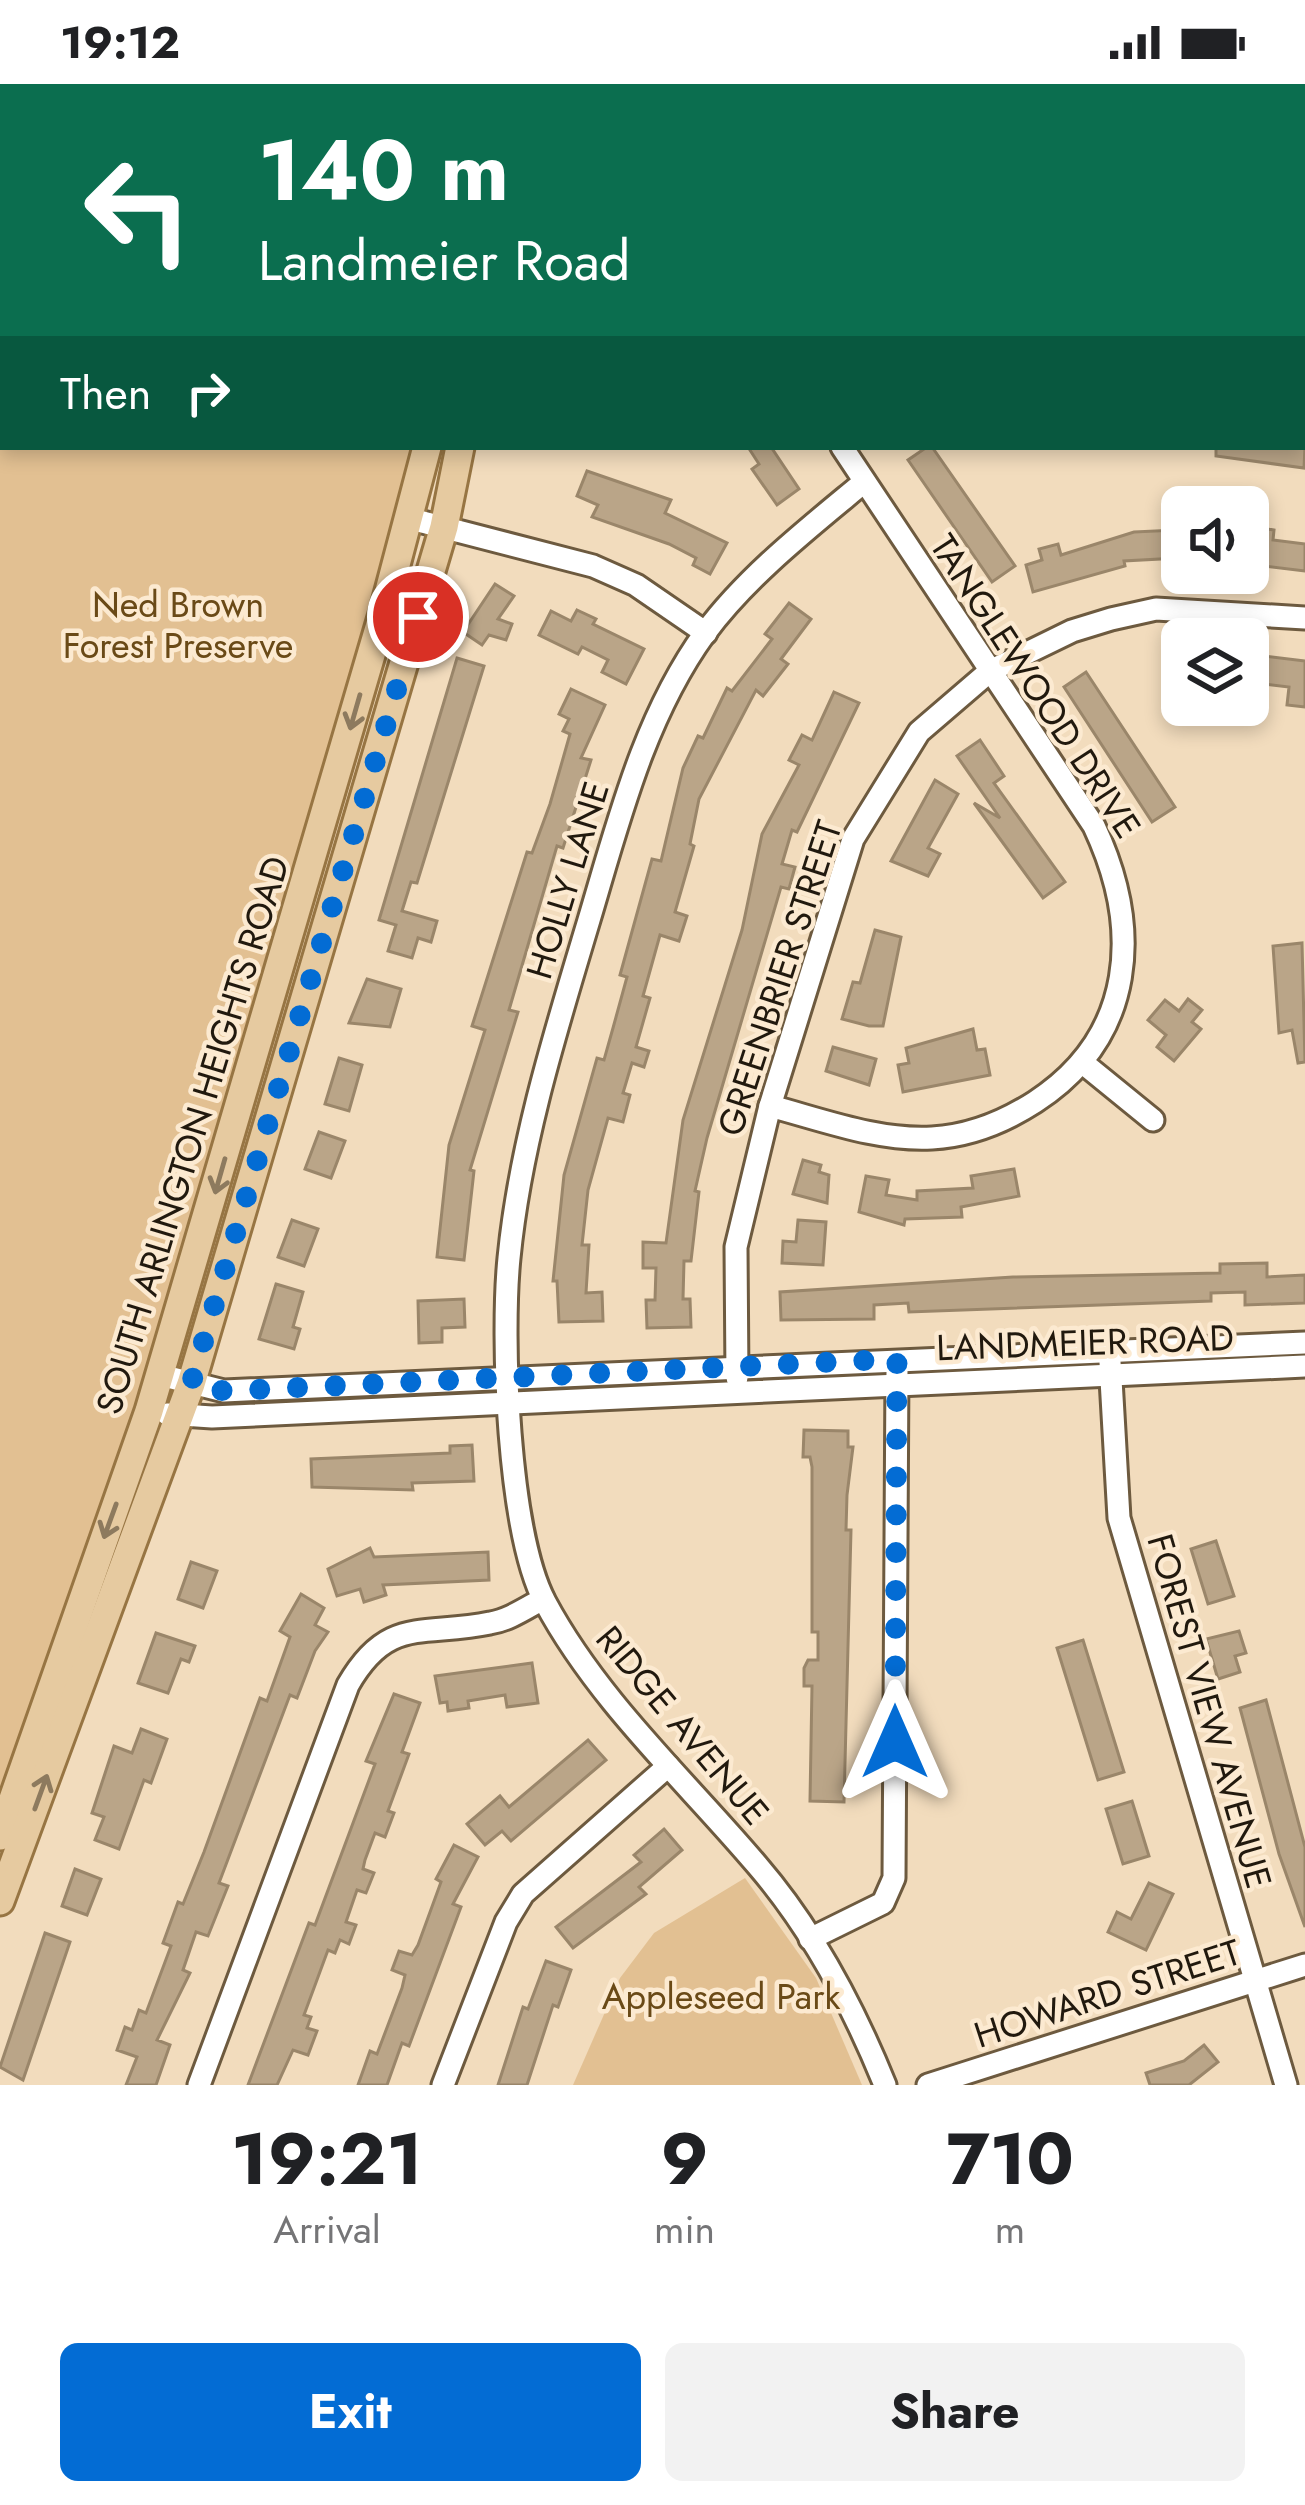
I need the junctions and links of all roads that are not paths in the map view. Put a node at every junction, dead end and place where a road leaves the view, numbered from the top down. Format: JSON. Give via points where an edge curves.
{"nodes":[{"id":1,"x":426,"y":450,"type":"edge"},
{"id":2,"x":459,"y":450,"type":"edge"},
{"id":3,"x":844,"y":450,"type":"edge"},
{"id":4,"x":864,"y":482,"type":"junction"},
{"id":5,"x":411,"y":519,"type":"junction"},
{"id":6,"x":445,"y":527,"type":"junction"},
{"id":7,"x":1305,"y":618,"type":"edge"},
{"id":8,"x":706,"y":633,"type":"junction"},
{"id":9,"x":990,"y":671,"type":"junction"},
{"id":10,"x":1083,"y":1064,"type":"junction"},
{"id":11,"x":770,"y":1106,"type":"junction"},
{"id":12,"x":1153,"y":1120,"type":"dead end"},
{"id":13,"x":1305,"y":1343,"type":"edge"},
{"id":14,"x":1110,"y":1349,"type":"junction"},
{"id":15,"x":736,"y":1366,"type":"junction"},
{"id":16,"x":1305,"y":1366,"type":"edge"},
{"id":17,"x":897,"y":1370,"type":"junction"},
{"id":18,"x":1111,"y":1373,"type":"junction"},
{"id":19,"x":160,"y":1375,"type":"junction"},
{"id":20,"x":510,"y":1378,"type":"junction"},
{"id":21,"x":191,"y":1384,"type":"junction"},
{"id":22,"x":738,"y":1390,"type":"junction"},
{"id":23,"x":512,"y":1402,"type":"junction"},
{"id":24,"x":149,"y":1411,"type":"junction"},
{"id":25,"x":181,"y":1416,"type":"junction"},
{"id":26,"x":543,"y":1599,"type":"junction"},
{"id":27,"x":668,"y":1766,"type":"junction"},
{"id":28,"x":0,"y":1836,"type":"edge"},
{"id":29,"x":0,"y":1901,"type":"edge"},
{"id":30,"x":810,"y":1939,"type":"junction"},
{"id":31,"x":1305,"y":1965,"type":"edge"},
{"id":32,"x":1255,"y":1981,"type":"junction"},
{"id":33,"x":200,"y":2085,"type":"edge"},
{"id":34,"x":443,"y":2085,"type":"edge"},
{"id":35,"x":885,"y":2085,"type":"edge"},
{"id":36,"x":928,"y":2085,"type":"edge"},
{"id":37,"x":1286,"y":2085,"type":"edge"}],
"edges":[{"from":1,"to":5,"type":"main road","name":"SOUTH ARLINGTON HEIGHTS ROAD"},
{"from":2,"to":6,"type":"main road","name":"SOUTH ARLINGTON HEIGHTS ROAD"},
{"from":3,"to":4,"type":"street","name":"TANGLEWOOD DRIVE"},
{"from":4,"to":8,"type":"street","name":"HOLLY LANE"},
{"from":4,"to":9,"type":"street","name":"TANGLEWOOD DRIVE"},
{"from":5,"to":6,"type":"street"},
{"from":5,"to":19,"type":"main road","name":"SOUTH ARLINGTON HEIGHTS ROAD","one_way":true},
{"from":6,"to":8,"type":"street","via":[[616,575]]},
{"from":6,"to":21,"type":"main road","name":"SOUTH ARLINGTON HEIGHTS ROAD"},
{"from":7,"to":9,"type":"street","name":"GREENBRIER STREET","via":[[1156,609],[1072,632]]},
{"from":8,"to":20,"type":"street","name":"HOLLY LANE","via":[[631,779],[561,1016],[511,1240]]},
{"from":9,"to":10,"type":"street","name":"TANGLEWOOD DRIVE","via":[[1094,826],[1119,888],[1119,986]]},
{"from":9,"to":11,"type":"street","name":"GREENBRIER STREET","via":[[919,732],[853,839]]},
{"from":10,"to":11,"type":"street","name":"TANGLEWOOD DRIVE","via":[[1012,1115],[938,1138],[877,1134]]},
{"from":10,"to":12,"type":"street"},
{"from":11,"to":15,"type":"street","name":"GREENBRIER STREET","via":[[736,1247]]},
{"from":13,"to":14,"type":"street","name":"LANDMEIER ROAD"},
{"from":14,"to":17,"type":"street","name":"LANDMEIER ROAD"},
{"from":14,"to":18,"type":"street","name":"FOREST VIEW AVENUE"},
{"from":15,"to":17,"type":"street","name":"LANDMEIER ROAD"},
{"from":15,"to":20,"type":"street","name":"LANDMEIER ROAD"},
{"from":15,"to":22,"type":"street","name":"GREENBRIER STREET"},
{"from":16,"to":18,"type":"street","name":"LANDMEIER ROAD"},
{"from":17,"to":18,"type":"street","name":"LANDMEIER ROAD"},
{"from":17,"to":22,"type":"street","name":"LANDMEIER ROAD"},
{"from":17,"to":30,"type":"street","via":[[893,1878],[884,1903]]},
{"from":18,"to":32,"type":"street","name":"FOREST VIEW AVENUE","via":[[1119,1518]]},
{"from":19,"to":21,"type":"street","name":"LANDMEIER ROAD"},
{"from":19,"to":24,"type":"main road","name":"SOUTH ARLINGTON HEIGHTS ROAD"},
{"from":20,"to":21,"type":"street","name":"LANDMEIER ROAD","via":[[224,1391]]},
{"from":20,"to":23,"type":"street","name":"RIDGE AVENUE"},
{"from":21,"to":25,"type":"main road","name":"SOUTH ARLINGTON HEIGHTS ROAD"},
{"from":22,"to":23,"type":"street","name":"LANDMEIER ROAD"},
{"from":23,"to":25,"type":"street","name":"LANDMEIER ROAD"},
{"from":23,"to":26,"type":"street","name":"RIDGE AVENUE","via":[[522,1531]]},
{"from":24,"to":25,"type":"street","name":"LANDMEIER ROAD"},
{"from":24,"to":28,"type":"main road","name":"SOUTH ARLINGTON HEIGHTS ROAD","one_way":true},
{"from":29,"to":25,"type":"main road","name":"SOUTH ARLINGTON HEIGHTS ROAD","one_way":true},
{"from":26,"to":27,"type":"street","name":"RIDGE AVENUE"},
{"from":26,"to":33,"type":"street","via":[[503,1621],[403,1633],[364,1659]]},
{"from":27,"to":30,"type":"street","name":"RIDGE AVENUE","via":[[761,1868]]},
{"from":27,"to":34,"type":"street","via":[[523,1894]]},
{"from":30,"to":35,"type":"street","name":"RIDGE AVENUE","via":[[851,2001]]},
{"from":31,"to":32,"type":"street","name":"HOWARD STREET"},
{"from":32,"to":36,"type":"street","name":"HOWARD STREET"},
{"from":32,"to":37,"type":"street","name":"FOREST VIEW AVENUE"}]}
